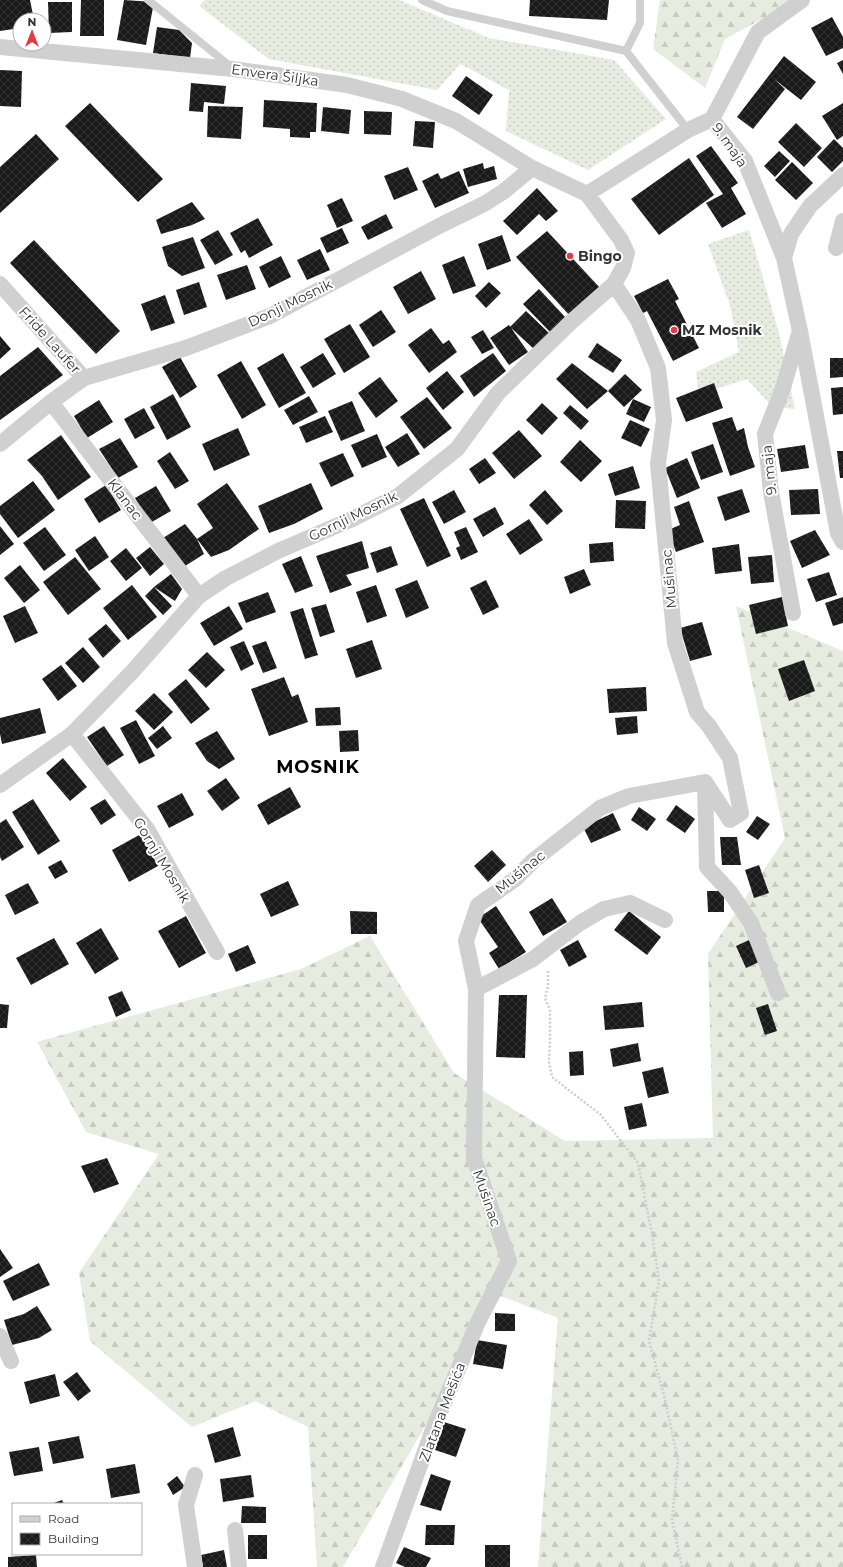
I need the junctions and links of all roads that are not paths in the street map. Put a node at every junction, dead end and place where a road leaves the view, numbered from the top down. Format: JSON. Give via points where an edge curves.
{"nodes":[{"id":1,"x":148,"y":0,"type":"edge"},
{"id":2,"x":422,"y":0,"type":"edge"},
{"id":3,"x":640,"y":0,"type":"edge"},
{"id":4,"x":802,"y":0,"type":"edge"},
{"id":5,"x":0,"y":47,"type":"edge"},
{"id":6,"x":626,"y":51,"type":"junction"},
{"id":7,"x":233,"y":69,"type":"junction"},
{"id":8,"x":712,"y":118,"type":"junction"},
{"id":9,"x":688,"y":130,"type":"junction"},
{"id":10,"x":532,"y":168,"type":"junction"},
{"id":11,"x":843,"y":175,"type":"edge"},
{"id":12,"x":587,"y":194,"type":"junction"},
{"id":13,"x":843,"y":221,"type":"edge"},
{"id":14,"x":836,"y":248,"type":"dead end"},
{"id":15,"x":784,"y":258,"type":"junction"},
{"id":16,"x":0,"y":284,"type":"edge"},
{"id":17,"x":614,"y":284,"type":"junction"},
{"id":18,"x":800,"y":331,"type":"junction"},
{"id":19,"x":84,"y":378,"type":"junction"},
{"id":20,"x":51,"y":402,"type":"junction"},
{"id":21,"x":0,"y":444,"type":"edge"},
{"id":22,"x":843,"y":542,"type":"edge"},
{"id":23,"x":199,"y":596,"type":"junction"},
{"id":24,"x":793,"y":613,"type":"dead end"},
{"id":25,"x":72,"y":734,"type":"junction"},
{"id":26,"x":705,"y":782,"type":"junction"},
{"id":27,"x":0,"y":785,"type":"edge"},
{"id":28,"x":665,"y":920,"type":"dead end"},
{"id":29,"x":217,"y":952,"type":"dead end"},
{"id":30,"x":476,"y":989,"type":"junction"},
{"id":31,"x":778,"y":994,"type":"dead end"},
{"id":32,"x":509,"y":1261,"type":"joint"},
{"id":33,"x":0,"y":1336,"type":"edge"},
{"id":34,"x":11,"y":1361,"type":"dead end"},
{"id":35,"x":195,"y":1475,"type":"dead end"},
{"id":36,"x":235,"y":1530,"type":"dead end"},
{"id":37,"x":195,"y":1567,"type":"edge"},
{"id":38,"x":239,"y":1567,"type":"edge"},
{"id":39,"x":383,"y":1567,"type":"edge"}],
"edges":[{"from":1,"to":7,"type":"lane"},
{"from":2,"to":6,"type":"lane","via":[[447,11]]},
{"from":3,"to":6,"type":"lane","via":[[640,23]]},
{"from":4,"to":8,"type":"street","via":[[758,32]]},
{"from":5,"to":7,"type":"street","name":"Envera Šiljka"},
{"from":6,"to":9,"type":"lane"},
{"from":7,"to":10,"type":"street","name":"Envera Šiljka","via":[[347,85],[402,99],[456,122]]},
{"from":8,"to":9,"type":"street"},
{"from":8,"to":15,"type":"street","name":"9. maja","via":[[745,161]]},
{"from":9,"to":12,"type":"street"},
{"from":10,"to":12,"type":"street","name":"Envera Šiljka"},
{"from":10,"to":19,"type":"street","name":"Donji Mosnik","via":[[484,204],[270,316],[186,348]]},
{"from":11,"to":15,"type":"street","via":[[810,206],[791,234]]},
{"from":12,"to":17,"type":"street","name":"Gornji Mosnik","via":[[621,240],[627,253],[623,268]]},
{"from":13,"to":14,"type":"street"},
{"from":15,"to":18,"type":"street","name":"9. maja"},
{"from":16,"to":19,"type":"street","name":"Fride Laufer"},
{"from":17,"to":23,"type":"street","name":"Gornji Mosnik","via":[[498,393],[457,449],[398,496],[278,551],[226,578]]},
{"from":17,"to":26,"type":"street","name":"Mušinac","via":[[638,320],[658,368],[664,420],[658,464],[675,643],[697,712],[730,758],[741,813],[730,820]]},
{"from":18,"to":22,"type":"street","name":"9. maja","via":[[838,533]]},
{"from":18,"to":24,"type":"street","name":"9. maja","via":[[782,391],[765,434],[771,492]]},
{"from":19,"to":20,"type":"street","name":"Donji Mosnik"},
{"from":20,"to":21,"type":"street","name":"Donji Mosnik"},
{"from":20,"to":23,"type":"street","name":"Klanac"},
{"from":23,"to":25,"type":"street","name":"Gornji Mosnik","via":[[132,672]]},
{"from":25,"to":27,"type":"street","name":"Gornji Mosnik"},
{"from":25,"to":29,"type":"street","name":"Gornji Mosnik","via":[[147,829]]},
{"from":26,"to":30,"type":"street","name":"Mušinac","via":[[628,796],[600,808],[534,860],[514,880],[478,905],[466,942]]},
{"from":26,"to":31,"type":"street","via":[[707,867],[730,892],[752,923]]},
{"from":28,"to":30,"type":"street","via":[[630,903],[604,909],[580,923],[533,959]]},
{"from":30,"to":32,"type":"street","name":"Mušinac","via":[[474,1158]]},
{"from":32,"to":39,"type":"street","name":"Zlatana Mešića","via":[[478,1322],[444,1402]]},
{"from":33,"to":34,"type":"street"},
{"from":35,"to":37,"type":"street","via":[[186,1505]]},
{"from":36,"to":38,"type":"street"}]}
